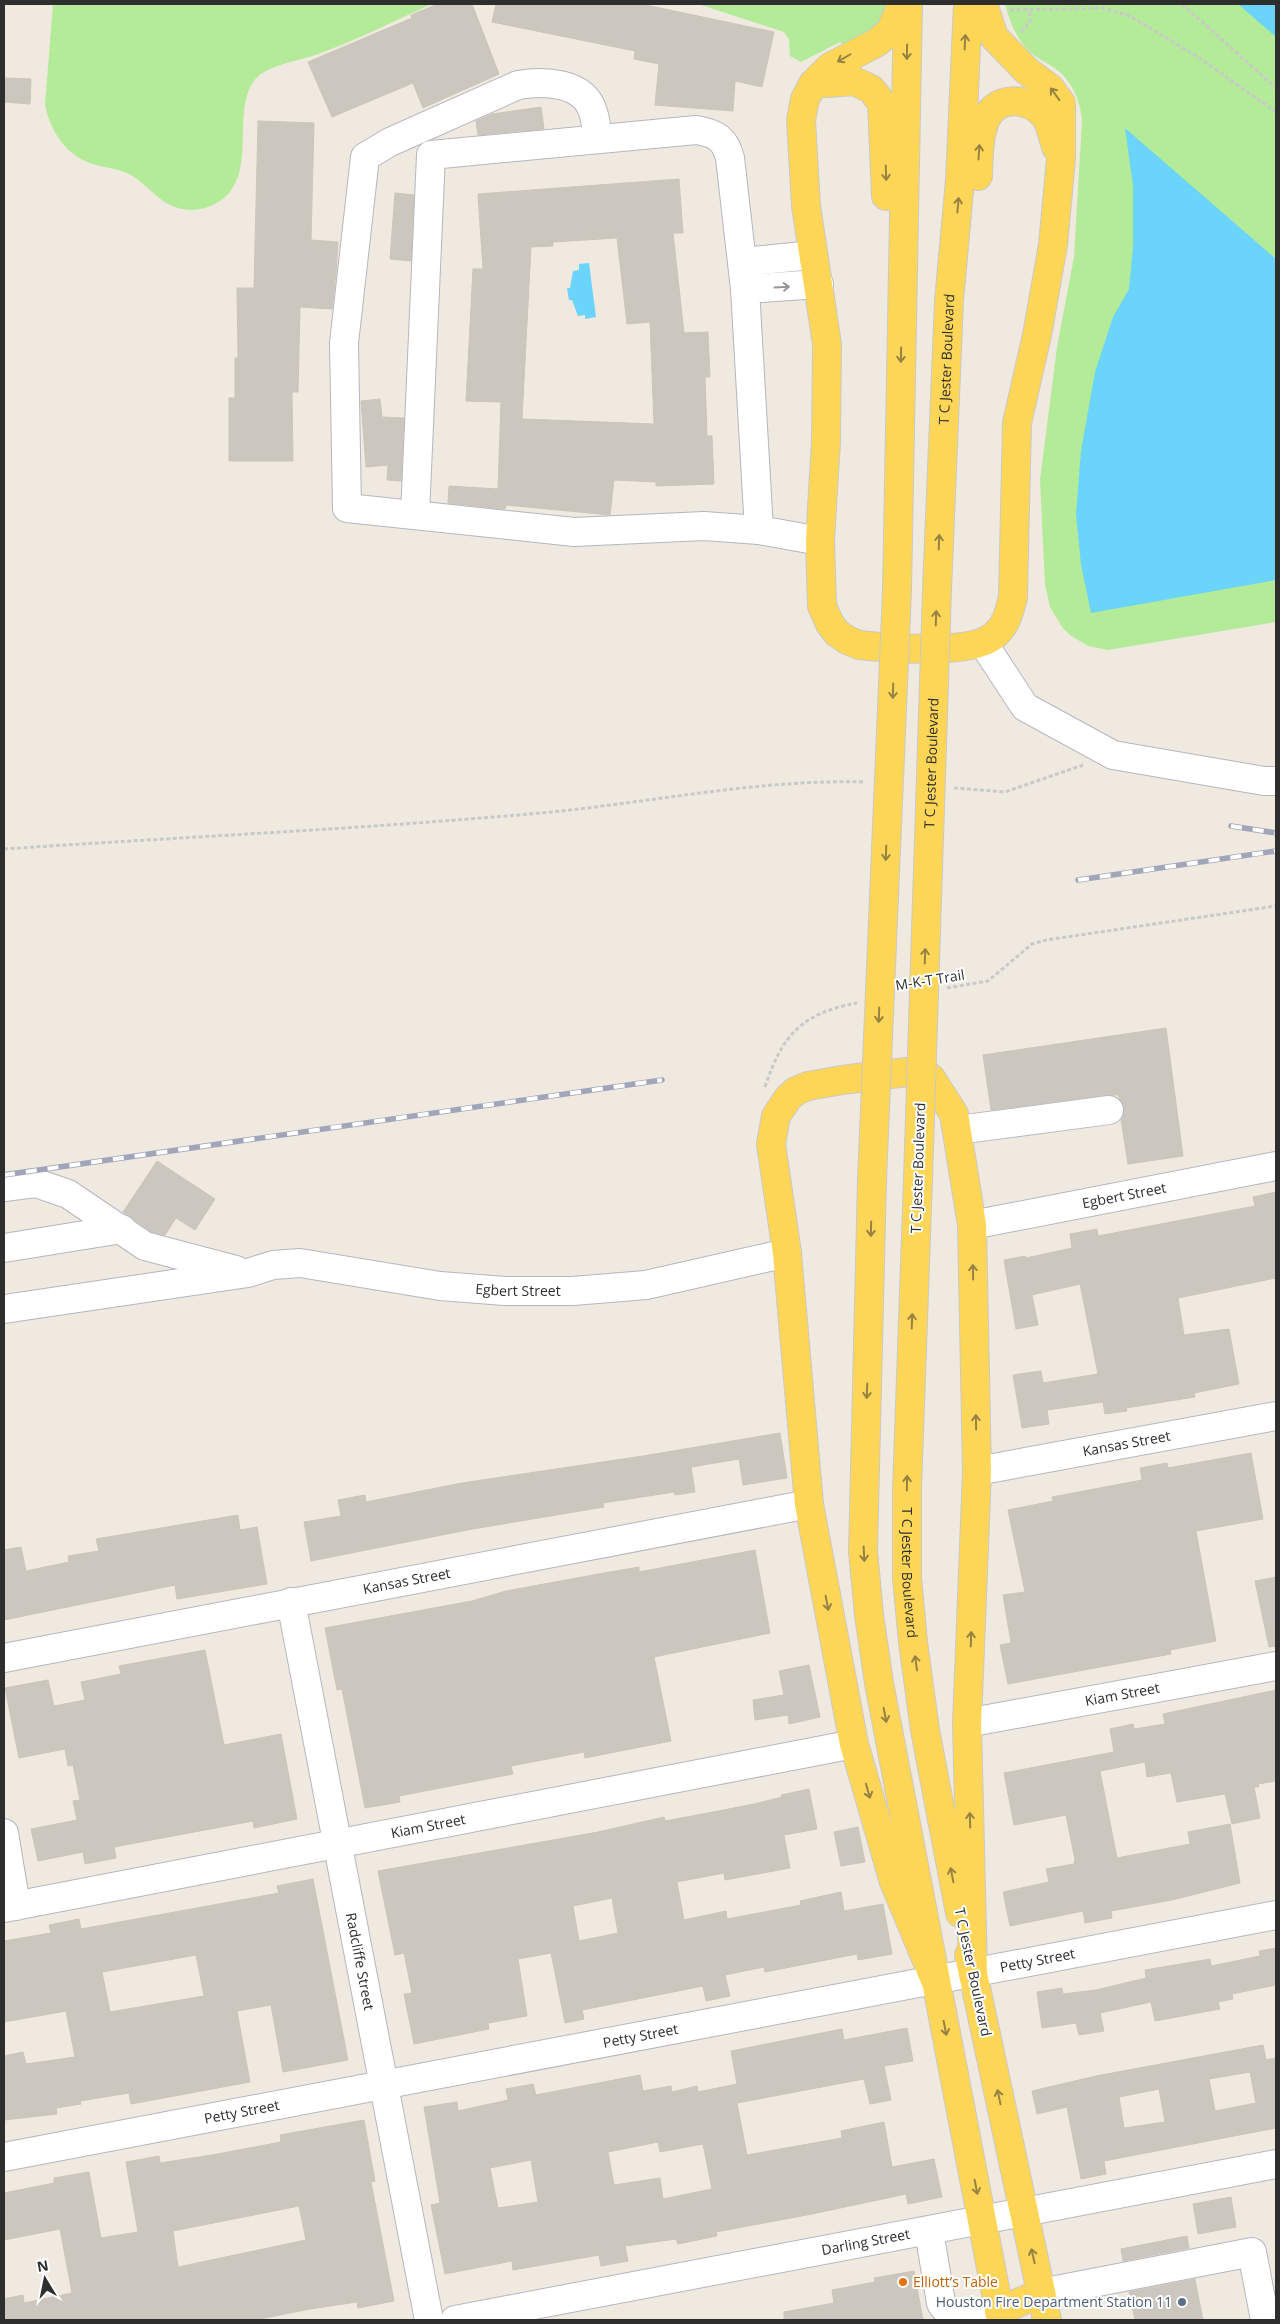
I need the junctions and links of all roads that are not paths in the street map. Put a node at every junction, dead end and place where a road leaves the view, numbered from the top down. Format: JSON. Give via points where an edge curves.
{"nodes":[{"id":1,"x":902,"y":4,"type":"edge"},
{"id":2,"x":908,"y":4,"type":"edge"},
{"id":3,"x":968,"y":4,"type":"edge"},
{"id":4,"x":993,"y":7,"type":"edge"},
{"id":5,"x":813,"y":84,"type":"junction"},
{"id":6,"x":417,"y":130,"type":"junction"},
{"id":7,"x":598,"y":139,"type":"junction"},
{"id":8,"x":431,"y":155,"type":"junction"},
{"id":9,"x":1060,"y":159,"type":"junction"},
{"id":10,"x":813,"y":255,"type":"junction"},
{"id":11,"x":742,"y":262,"type":"junction"},
{"id":12,"x":819,"y":284,"type":"junction"},
{"id":13,"x":745,"y":289,"type":"junction"},
{"id":14,"x":949,"y":301,"type":"junction"},
{"id":15,"x":902,"y":315,"type":"junction"},
{"id":16,"x":416,"y":515,"type":"junction"},
{"id":17,"x":759,"y":530,"type":"junction"},
{"id":18,"x":820,"y":540,"type":"junction"},
{"id":19,"x":983,"y":643,"type":"junction"},
{"id":20,"x":1276,"y":781,"type":"edge"},
{"id":21,"x":1109,"y":1110,"type":"dead end"},
{"id":22,"x":958,"y":1130,"type":"junction"},
{"id":23,"x":1276,"y":1166,"type":"edge"},
{"id":24,"x":4,"y":1187,"type":"edge"},
{"id":25,"x":972,"y":1225,"type":"junction"},
{"id":26,"x":122,"y":1229,"type":"junction"},
{"id":27,"x":4,"y":1248,"type":"edge"},
{"id":28,"x":787,"y":1253,"type":"junction"},
{"id":29,"x":248,"y":1274,"type":"junction"},
{"id":30,"x":4,"y":1309,"type":"edge"},
{"id":31,"x":1276,"y":1416,"type":"edge"},
{"id":32,"x":977,"y":1471,"type":"junction"},
{"id":33,"x":808,"y":1504,"type":"junction"},
{"id":34,"x":291,"y":1602,"type":"junction"},
{"id":35,"x":4,"y":1658,"type":"edge"},
{"id":36,"x":1276,"y":1666,"type":"edge"},
{"id":37,"x":967,"y":1723,"type":"junction"},
{"id":38,"x":854,"y":1744,"type":"junction"},
{"id":39,"x":4,"y":1833,"type":"edge"},
{"id":40,"x":338,"y":1844,"type":"junction"},
{"id":41,"x":10,"y":1907,"type":"edge"},
{"id":42,"x":1276,"y":1915,"type":"edge"},
{"id":43,"x":973,"y":1973,"type":"junction"},
{"id":44,"x":936,"y":1980,"type":"junction"},
{"id":45,"x":384,"y":2086,"type":"junction"},
{"id":46,"x":4,"y":2158,"type":"edge"},
{"id":47,"x":1276,"y":2164,"type":"edge"},
{"id":48,"x":1024,"y":2214,"type":"junction"},
{"id":49,"x":982,"y":2221,"type":"junction"},
{"id":50,"x":929,"y":2231,"type":"junction"},
{"id":51,"x":1041,"y":2292,"type":"junction"},
{"id":52,"x":1000,"y":2316,"type":"edge"},
{"id":53,"x":429,"y":2320,"type":"edge"},
{"id":54,"x":455,"y":2320,"type":"edge"},
{"id":55,"x":1047,"y":2320,"type":"edge"},
{"id":56,"x":1265,"y":2320,"type":"edge"}],
"edges":[{"from":1,"to":5,"type":"main road","one_way":true,"via":[[890,32],[830,67]]},
{"from":2,"to":15,"type":"main road","one_way":true},
{"from":14,"to":3,"type":"main road","name":"T C Jester Boulevard","one_way":true,"via":[[960,180]]},
{"from":9,"to":4,"type":"main road","one_way":true,"via":[[1061,103],[1050,88],[1027,71],[994,37]]},
{"from":5,"to":10,"type":"main road","via":[[805,99],[802,120],[806,206]]},
{"from":5,"to":15,"type":"main road","one_way":true,"via":[[854,81],[871,89],[882,103],[887,208]]},
{"from":6,"to":7,"type":"street","via":[[518,85],[547,82],[574,90],[586,99],[593,110]]},
{"from":6,"to":8,"type":"street"},
{"from":6,"to":16,"type":"street","via":[[365,157],[344,343],[347,508]]},
{"from":7,"to":8,"type":"street"},
{"from":7,"to":11,"type":"street","via":[[696,130],[719,137],[730,158]]},
{"from":8,"to":16,"type":"street"},
{"from":14,"to":9,"type":"main road","one_way":true,"via":[[967,258],[975,210],[980,141],[991,112],[1008,100],[1036,108],[1046,118]]},
{"from":9,"to":19,"type":"main road","via":[[1053,245],[1017,423],[1013,597],[1005,624]]},
{"from":10,"to":11,"type":"street"},
{"from":10,"to":12,"type":"main road"},
{"from":11,"to":13,"type":"street"},
{"from":13,"to":12,"type":"street","one_way":true},
{"from":12,"to":18,"type":"main road","via":[[827,344]]},
{"from":13,"to":17,"type":"street"},
{"from":43,"to":14,"type":"main road","name":"T C Jester Boulevard","one_way":true,"bridge":true,"via":[[925,1730],[908,1578],[908,1451]]},
{"from":15,"to":44,"type":"main road","one_way":true,"bridge":true,"via":[[897,590],[872,1180],[863,1551],[878,1683]]},
{"from":16,"to":17,"type":"street","via":[[574,532],[704,526]]},
{"from":17,"to":18,"type":"street"},
{"from":18,"to":19,"type":"main road","via":[[822,606],[830,624],[847,640],[874,647],[954,648]]},
{"from":19,"to":20,"type":"street","via":[[1025,707],[1114,754]]},
{"from":21,"to":22,"type":"street"},
{"from":22,"to":25,"type":"main road"},
{"from":22,"to":28,"type":"main road","via":[[950,1104],[931,1078],[915,1071],[842,1080],[796,1091],[776,1116],[771,1144]]},
{"from":23,"to":25,"type":"street","name":"Egbert Street"},
{"from":24,"to":26,"type":"street","via":[[36,1183],[68,1194]]},
{"from":32,"to":25,"type":"main road","one_way":true},
{"from":26,"to":27,"type":"street"},
{"from":26,"to":29,"type":"street","via":[[145,1246]]},
{"from":28,"to":29,"type":"street","name":"Egbert Street","via":[[646,1285],[573,1291],[505,1291],[440,1286],[300,1264],[273,1266]]},
{"from":28,"to":33,"type":"main road"},
{"from":29,"to":30,"type":"street","name":"Egbert Street"},
{"from":31,"to":32,"type":"street","name":"Kansas Street"},
{"from":37,"to":32,"type":"main road","one_way":true},
{"from":33,"to":34,"type":"street","name":"Kansas Street"},
{"from":33,"to":38,"type":"main road","one_way":true},
{"from":34,"to":35,"type":"street","name":"Kansas Street"},
{"from":34,"to":40,"type":"street","name":"Radcliffe Street"},
{"from":36,"to":37,"type":"street","name":"Kiam Street"},
{"from":43,"to":37,"type":"main road","one_way":true},
{"from":38,"to":40,"type":"street","name":"Kiam Street"},
{"from":38,"to":44,"type":"main road","one_way":true,"via":[[894,1882]]},
{"from":39,"to":41,"type":"street"},
{"from":40,"to":41,"type":"street","name":"Kiam Street"},
{"from":40,"to":45,"type":"street","name":"Radcliffe Street"},
{"from":42,"to":43,"type":"street","name":"Petty Street"},
{"from":43,"to":44,"type":"street","name":"Petty Street"},
{"from":48,"to":43,"type":"main road","name":"T C Jester Boulevard","one_way":true},
{"from":44,"to":45,"type":"street","name":"Petty Street"},
{"from":44,"to":49,"type":"main road","one_way":true},
{"from":45,"to":46,"type":"street","name":"Petty Street"},
{"from":45,"to":53,"type":"street","name":"Radcliffe Street"},
{"from":47,"to":48,"type":"street","name":"Darling Street"},
{"from":48,"to":49,"type":"street","name":"Darling Street"},
{"from":51,"to":48,"type":"main road","name":"T C Jester Boulevard","one_way":true},
{"from":49,"to":50,"type":"street","name":"Darling Street"},
{"from":49,"to":52,"type":"main road"},
{"from":50,"to":52,"type":"street","via":[[941,2302],[946,2311],[958,2316]]},
{"from":50,"to":54,"type":"street","name":"Darling Street"},
{"from":51,"to":52,"type":"main road"},
{"from":51,"to":55,"type":"main road","name":"T C Jester Boulevard"},
{"from":51,"to":56,"type":"street","via":[[1252,2252]]}]}
